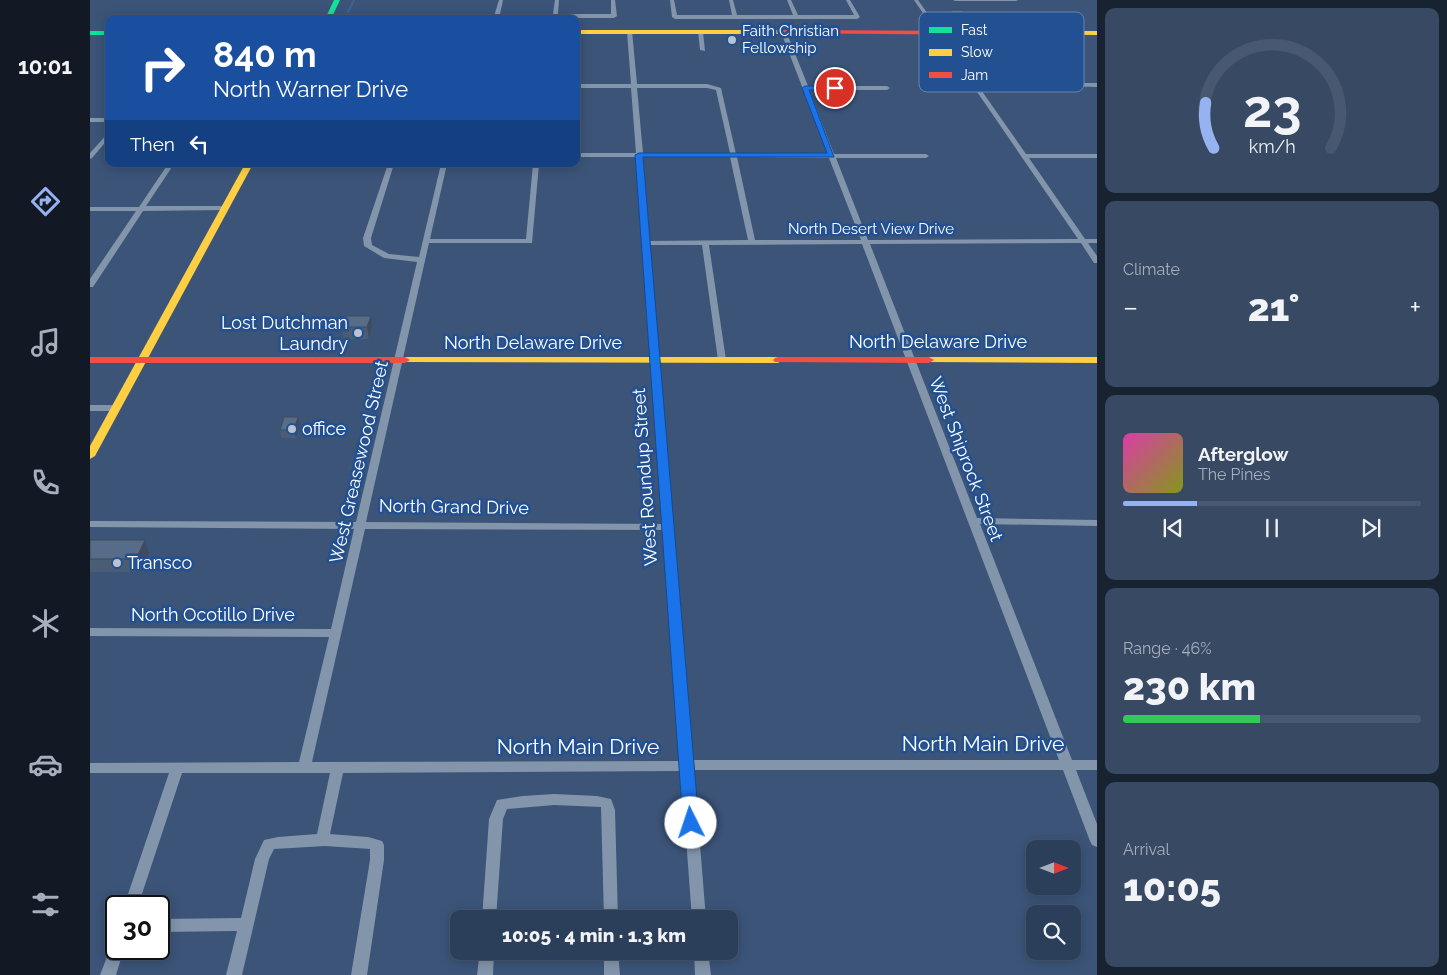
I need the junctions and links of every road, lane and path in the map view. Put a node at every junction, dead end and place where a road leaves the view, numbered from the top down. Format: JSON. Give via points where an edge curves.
{"nodes":[{"id":1,"x":337,"y":0,"type":"edge"},
{"id":2,"x":501,"y":0,"type":"edge"},
{"id":3,"x":557,"y":0,"type":"edge"},
{"id":4,"x":613,"y":0,"type":"edge"},
{"id":5,"x":672,"y":0,"type":"edge"},
{"id":6,"x":731,"y":0,"type":"edge"},
{"id":7,"x":789,"y":0,"type":"edge"},
{"id":8,"x":848,"y":0,"type":"edge"},
{"id":9,"x":916,"y":0,"type":"edge"},
{"id":10,"x":955,"y":0,"type":"edge"},
{"id":11,"x":1016,"y":0,"type":"edge"},
{"id":12,"x":924,"y":12,"type":"edge"},
{"id":13,"x":330,"y":15,"type":"edge"},
{"id":14,"x":498,"y":15,"type":"edge"},
{"id":15,"x":556,"y":15,"type":"edge"},
{"id":16,"x":735,"y":16,"type":"junction"},
{"id":17,"x":796,"y":16,"type":"junction"},
{"id":18,"x":580,"y":17,"type":"edge"},
{"id":19,"x":702,"y":17,"type":"junction"},
{"id":20,"x":580,"y":32,"type":"edge"},
{"id":21,"x":630,"y":32,"type":"junction"},
{"id":22,"x":703,"y":32,"type":"junction"},
{"id":23,"x":784,"y":32,"type":"junction"},
{"id":24,"x":919,"y":32,"type":"edge"},
{"id":25,"x":90,"y":33,"type":"edge"},
{"id":26,"x":105,"y":33,"type":"edge"},
{"id":27,"x":703,"y":50,"type":"dead end"},
{"id":28,"x":1084,"y":85,"type":"edge"},
{"id":29,"x":1097,"y":85,"type":"edge"},
{"id":30,"x":580,"y":86,"type":"edge"},
{"id":31,"x":633,"y":86,"type":"junction"},
{"id":32,"x":805,"y":88,"type":"junction"},
{"id":33,"x":887,"y":88,"type":"dead end"},
{"id":34,"x":979,"y":92,"type":"edge"},
{"id":35,"x":90,"y":120,"type":"edge"},
{"id":36,"x":105,"y":120,"type":"edge"},
{"id":37,"x":105,"y":139,"type":"edge"},
{"id":38,"x":580,"y":155,"type":"edge"},
{"id":39,"x":639,"y":155,"type":"junction"},
{"id":40,"x":733,"y":155,"type":"junction"},
{"id":41,"x":831,"y":155,"type":"junction"},
{"id":42,"x":926,"y":156,"type":"dead end"},
{"id":43,"x":1023,"y":156,"type":"junction"},
{"id":44,"x":1097,"y":156,"type":"edge"},
{"id":45,"x":90,"y":157,"type":"edge"},
{"id":46,"x":169,"y":167,"type":"edge"},
{"id":47,"x":247,"y":167,"type":"edge"},
{"id":48,"x":390,"y":167,"type":"edge"},
{"id":49,"x":443,"y":167,"type":"edge"},
{"id":50,"x":536,"y":167,"type":"edge"},
{"id":51,"x":225,"y":208,"type":"junction"},
{"id":52,"x":90,"y":209,"type":"edge"},
{"id":53,"x":141,"y":209,"type":"junction"},
{"id":54,"x":426,"y":241,"type":"junction"},
{"id":55,"x":1083,"y":241,"type":"junction"},
{"id":56,"x":1097,"y":242,"type":"edge"},
{"id":57,"x":645,"y":243,"type":"junction"},
{"id":58,"x":705,"y":243,"type":"junction"},
{"id":59,"x":752,"y":243,"type":"junction"},
{"id":60,"x":865,"y":243,"type":"junction"},
{"id":61,"x":421,"y":260,"type":"junction"},
{"id":62,"x":1097,"y":261,"type":"edge"},
{"id":63,"x":90,"y":284,"type":"edge"},
{"id":64,"x":90,"y":360,"type":"edge"},
{"id":65,"x":142,"y":360,"type":"junction"},
{"id":66,"x":399,"y":360,"type":"junction"},
{"id":67,"x":655,"y":360,"type":"junction"},
{"id":68,"x":722,"y":360,"type":"junction"},
{"id":69,"x":910,"y":360,"type":"junction"},
{"id":70,"x":1097,"y":360,"type":"edge"},
{"id":71,"x":90,"y":408,"type":"edge"},
{"id":72,"x":116,"y":408,"type":"junction"},
{"id":73,"x":90,"y":456,"type":"edge"},
{"id":74,"x":973,"y":521,"type":"junction"},
{"id":75,"x":1097,"y":523,"type":"edge"},
{"id":76,"x":90,"y":524,"type":"edge"},
{"id":77,"x":362,"y":524,"type":"junction"},
{"id":78,"x":668,"y":527,"type":"junction"},
{"id":79,"x":90,"y":632,"type":"edge"},
{"id":80,"x":336,"y":632,"type":"junction"},
{"id":81,"x":687,"y":765,"type":"junction"},
{"id":82,"x":1067,"y":765,"type":"junction"},
{"id":83,"x":1097,"y":765,"type":"edge"},
{"id":84,"x":90,"y":768,"type":"edge"},
{"id":85,"x":177,"y":768,"type":"junction"},
{"id":86,"x":304,"y":768,"type":"junction"},
{"id":87,"x":337,"y":768,"type":"junction"},
{"id":88,"x":322,"y":841,"type":"junction"},
{"id":89,"x":1097,"y":841,"type":"edge"},
{"id":90,"x":135,"y":895,"type":"edge"},
{"id":91,"x":490,"y":910,"type":"edge"},
{"id":92,"x":611,"y":910,"type":"edge"},
{"id":93,"x":698,"y":910,"type":"edge"},
{"id":94,"x":246,"y":924,"type":"junction"},
{"id":95,"x":170,"y":925,"type":"edge"},
{"id":96,"x":113,"y":960,"type":"edge"},
{"id":97,"x":486,"y":960,"type":"edge"},
{"id":98,"x":611,"y":960,"type":"edge"},
{"id":99,"x":702,"y":960,"type":"edge"},
{"id":100,"x":108,"y":975,"type":"edge"},
{"id":101,"x":234,"y":975,"type":"edge"},
{"id":102,"x":359,"y":975,"type":"edge"},
{"id":103,"x":485,"y":975,"type":"edge"},
{"id":104,"x":612,"y":975,"type":"edge"},
{"id":105,"x":703,"y":975,"type":"edge"}],
"edges":[{"from":1,"to":13,"type":"street"},
{"from":2,"to":14,"type":"street"},
{"from":3,"to":15,"type":"street"},
{"from":4,"to":18,"type":"street","via":[[614,16]]},
{"from":5,"to":19,"type":"street","via":[[674,16]]},
{"from":6,"to":16,"type":"street"},
{"from":7,"to":17,"type":"street"},
{"from":8,"to":17,"type":"street","via":[[857,16]]},
{"from":9,"to":12,"type":"street"},
{"from":10,"to":11,"type":"street"},
{"from":16,"to":17,"type":"street"},
{"from":16,"to":19,"type":"street"},
{"from":19,"to":22,"type":"street"},
{"from":20,"to":21,"type":"street"},
{"from":21,"to":22,"type":"street"},
{"from":21,"to":31,"type":"street","name":"West Roundup Street"},
{"from":22,"to":23,"type":"street"},
{"from":22,"to":27,"type":"street"},
{"from":23,"to":24,"type":"street"},
{"from":23,"to":32,"type":"street","name":"West Shiprock Street"},
{"from":25,"to":26,"type":"street"},
{"from":28,"to":29,"type":"street"},
{"from":30,"to":31,"type":"street"},
{"from":31,"to":39,"type":"street","name":"West Roundup Street"},
{"from":31,"to":40,"type":"street","via":[[717,88]]},
{"from":32,"to":33,"type":"street"},
{"from":32,"to":41,"type":"street","name":"West Shiprock Street"},
{"from":34,"to":43,"type":"street"},
{"from":35,"to":36,"type":"street"},
{"from":37,"to":45,"type":"street"},
{"from":38,"to":39,"type":"street"},
{"from":39,"to":40,"type":"street"},
{"from":39,"to":57,"type":"street","name":"West Roundup Street"},
{"from":40,"to":41,"type":"street"},
{"from":40,"to":59,"type":"street"},
{"from":41,"to":42,"type":"street"},
{"from":41,"to":60,"type":"street","name":"West Shiprock Street"},
{"from":43,"to":44,"type":"street"},
{"from":43,"to":55,"type":"street"},
{"from":46,"to":53,"type":"street"},
{"from":47,"to":51,"type":"street"},
{"from":48,"to":61,"type":"street","via":[[367,238],[368,246],[387,256]]},
{"from":49,"to":54,"type":"street","name":"West Greasewood Street"},
{"from":50,"to":54,"type":"street","via":[[529,240]]},
{"from":51,"to":53,"type":"street"},
{"from":51,"to":65,"type":"street"},
{"from":52,"to":53,"type":"street"},
{"from":53,"to":63,"type":"street"},
{"from":54,"to":61,"type":"street","name":"West Greasewood Street"},
{"from":55,"to":56,"type":"street","name":"North Desert View Drive"},
{"from":55,"to":60,"type":"street","name":"North Desert View Drive"},
{"from":55,"to":62,"type":"street"},
{"from":57,"to":58,"type":"street","name":"North Desert View Drive"},
{"from":57,"to":67,"type":"street","name":"West Roundup Street"},
{"from":58,"to":59,"type":"street","name":"North Desert View Drive"},
{"from":58,"to":68,"type":"street"},
{"from":59,"to":60,"type":"street","name":"North Desert View Drive"},
{"from":60,"to":69,"type":"street","name":"West Shiprock Street"},
{"from":61,"to":66,"type":"street","name":"West Greasewood Street"},
{"from":64,"to":65,"type":"street","name":"North Delaware Drive"},
{"from":65,"to":66,"type":"street","name":"North Delaware Drive"},
{"from":65,"to":72,"type":"street"},
{"from":66,"to":67,"type":"street","name":"North Delaware Drive"},
{"from":66,"to":77,"type":"street","name":"West Greasewood Street"},
{"from":67,"to":68,"type":"street","name":"North Delaware Drive"},
{"from":67,"to":78,"type":"street","name":"West Roundup Street"},
{"from":68,"to":69,"type":"street","name":"North Delaware Drive"},
{"from":69,"to":70,"type":"street","name":"North Delaware Drive"},
{"from":69,"to":74,"type":"street","name":"West Shiprock Street"},
{"from":71,"to":72,"type":"street"},
{"from":72,"to":73,"type":"street"},
{"from":74,"to":75,"type":"street"},
{"from":74,"to":82,"type":"street","name":"West Shiprock Street"},
{"from":76,"to":77,"type":"street","name":"North Grand Drive"},
{"from":77,"to":78,"type":"street","name":"North Grand Drive"},
{"from":77,"to":80,"type":"street","name":"West Greasewood Street"},
{"from":78,"to":81,"type":"street","name":"West Roundup Street"},
{"from":79,"to":80,"type":"street","name":"North Ocotillo Drive"},
{"from":80,"to":86,"type":"street","name":"West Greasewood Street"},
{"from":81,"to":82,"type":"street","name":"North Main Drive"},
{"from":81,"to":87,"type":"street","name":"North Main Drive"},
{"from":81,"to":93,"type":"street","name":"West Roundup Street"},
{"from":82,"to":83,"type":"street","name":"North Main Drive"},
{"from":82,"to":89,"type":"street","name":"West Shiprock Street"},
{"from":84,"to":85,"type":"street","name":"North Main Drive"},
{"from":85,"to":86,"type":"street","name":"North Main Drive"},
{"from":85,"to":90,"type":"street"},
{"from":86,"to":87,"type":"street","name":"North Main Drive"},
{"from":87,"to":88,"type":"street"},
{"from":88,"to":94,"type":"street","via":[[269,844],[262,859]]},
{"from":88,"to":102,"type":"street","via":[[377,845],[378,860]]},
{"from":91,"to":92,"type":"street","via":[[496,819],[502,804],[590,801],[606,804],[609,818]]},
{"from":94,"to":95,"type":"street"},
{"from":94,"to":101,"type":"street"},
{"from":96,"to":100,"type":"street"},
{"from":97,"to":103,"type":"street"},
{"from":98,"to":104,"type":"street"},
{"from":99,"to":105,"type":"street"}]}
